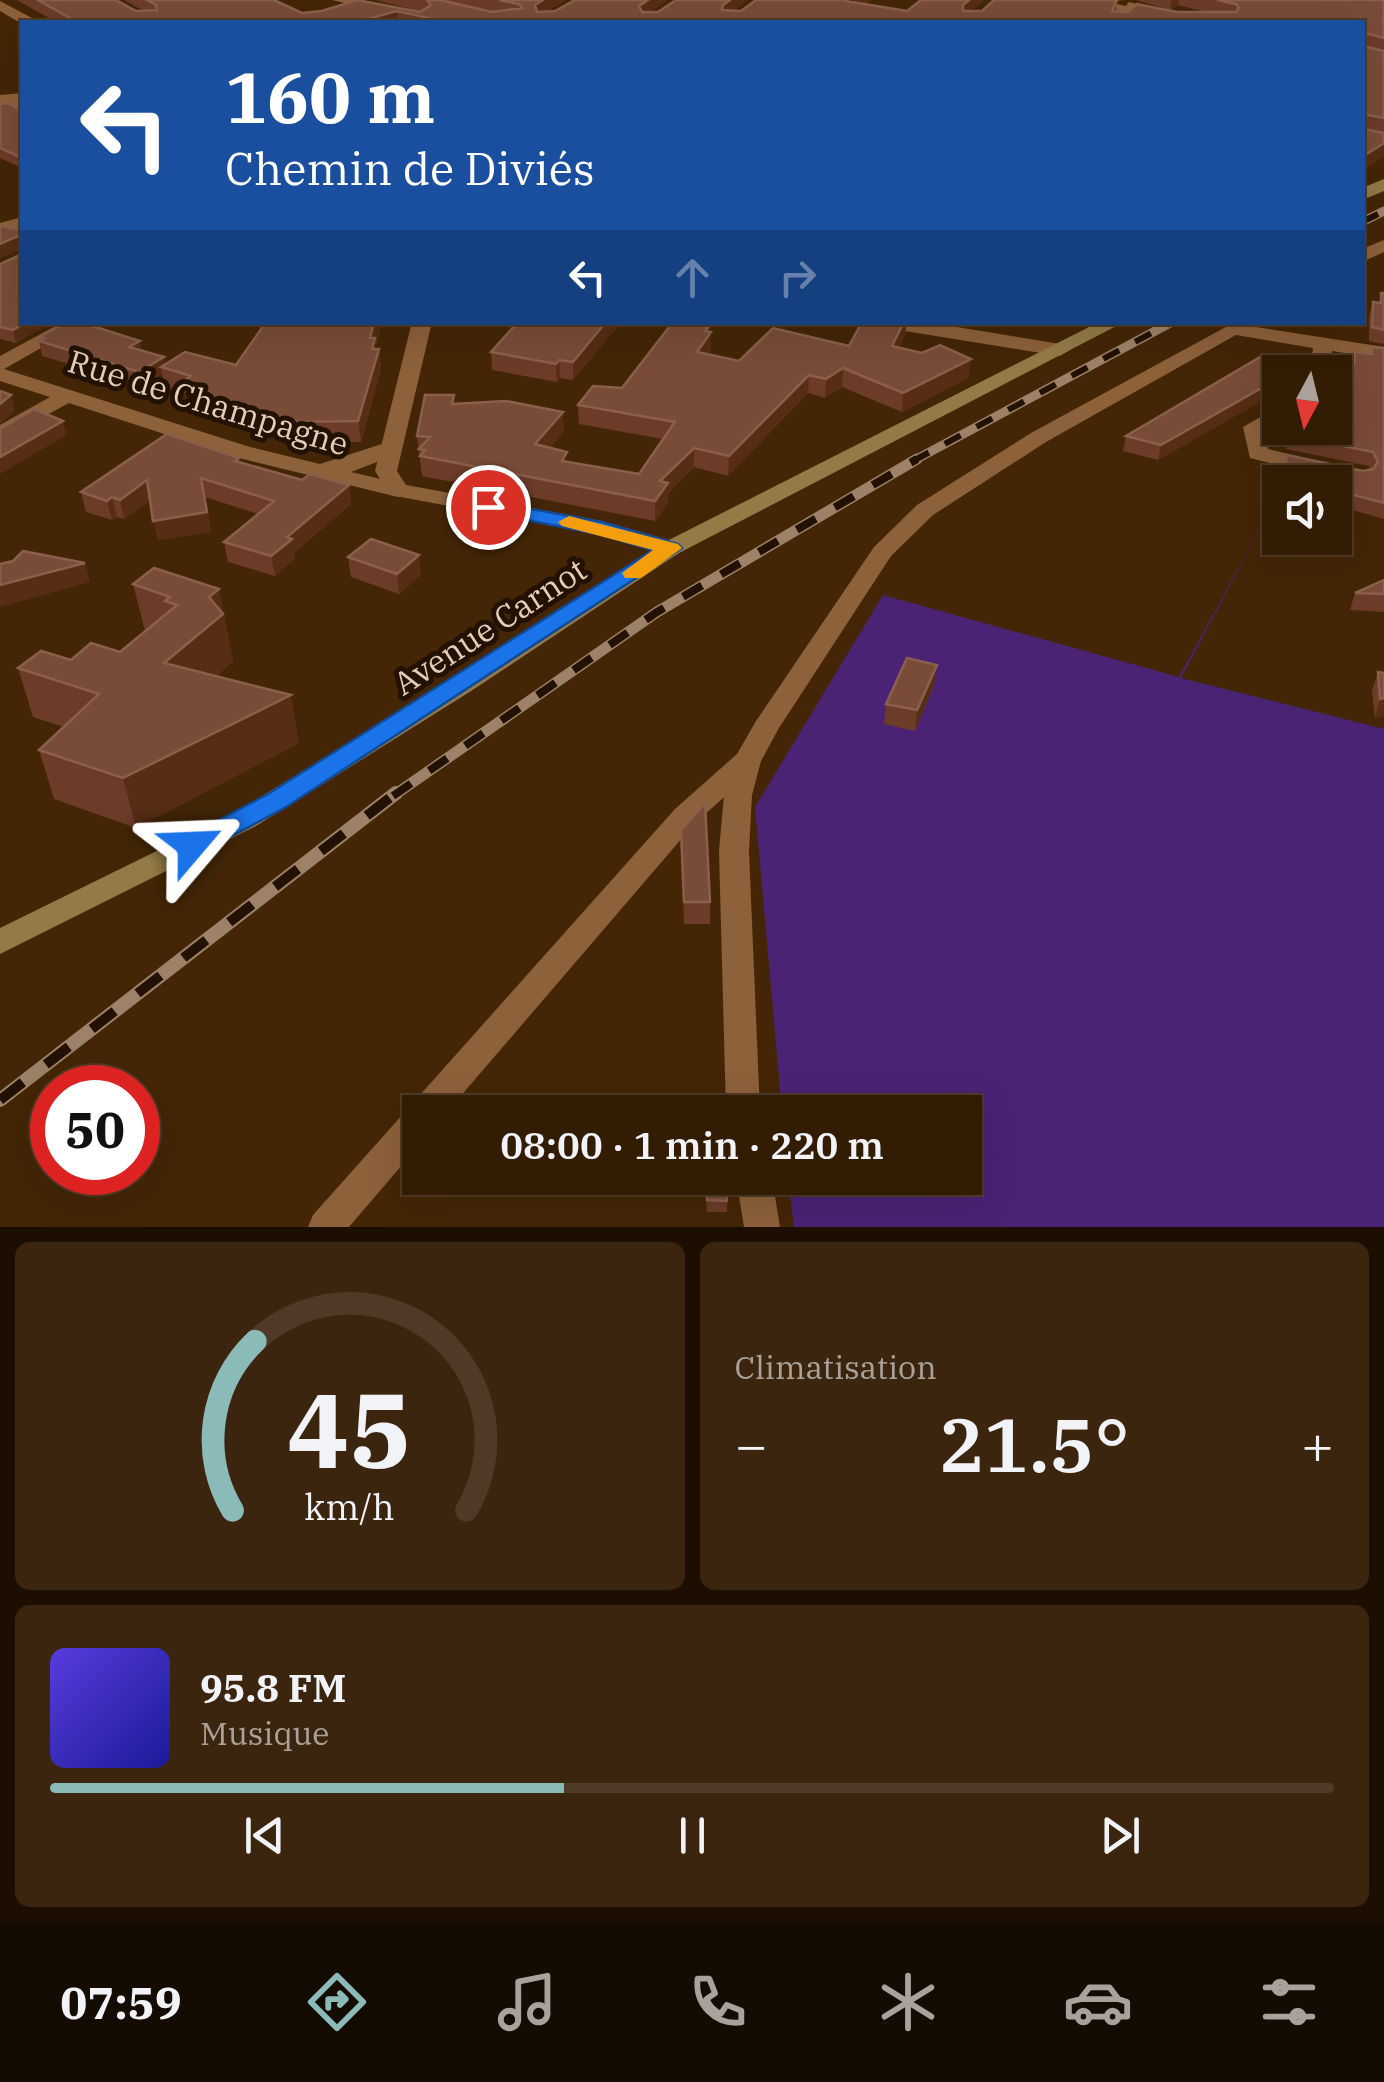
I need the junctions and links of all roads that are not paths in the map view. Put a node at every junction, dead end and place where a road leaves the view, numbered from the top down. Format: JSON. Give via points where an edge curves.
{"nodes":[{"id":1,"x":375,"y":0,"type":"edge"},
{"id":2,"x":404,"y":0,"type":"edge"},
{"id":3,"x":1077,"y":0,"type":"edge"},
{"id":4,"x":1110,"y":0,"type":"edge"},
{"id":5,"x":359,"y":4,"type":"junction"},
{"id":6,"x":0,"y":5,"type":"edge"},
{"id":7,"x":336,"y":6,"type":"edge"},
{"id":8,"x":1132,"y":7,"type":"junction"},
{"id":9,"x":458,"y":11,"type":"edge"},
{"id":10,"x":26,"y":20,"type":"edge"},
{"id":11,"x":433,"y":20,"type":"edge"},
{"id":12,"x":1121,"y":20,"type":"edge"},
{"id":13,"x":1200,"y":20,"type":"edge"},
{"id":14,"x":72,"y":325,"type":"edge"},
{"id":15,"x":421,"y":325,"type":"edge"},
{"id":16,"x":905,"y":325,"type":"edge"},
{"id":17,"x":1109,"y":325,"type":"edge"},
{"id":18,"x":1243,"y":326,"type":"edge"},
{"id":19,"x":1323,"y":344,"type":"junction"},
{"id":20,"x":1060,"y":350,"type":"junction"},
{"id":21,"x":1384,"y":353,"type":"edge"},
{"id":22,"x":1322,"y":355,"type":"edge"},
{"id":23,"x":0,"y":364,"type":"edge"},
{"id":24,"x":0,"y":374,"type":"edge"},
{"id":25,"x":66,"y":396,"type":"junction"},
{"id":26,"x":1262,"y":422,"type":"edge"},
{"id":27,"x":0,"y":434,"type":"edge"},
{"id":28,"x":390,"y":449,"type":"junction"},
{"id":29,"x":1305,"y":465,"type":"edge"},
{"id":30,"x":313,"y":472,"type":"junction"},
{"id":31,"x":398,"y":490,"type":"junction"},
{"id":32,"x":671,"y":548,"type":"junction"},
{"id":33,"x":747,"y":761,"type":"junction"},
{"id":34,"x":0,"y":942,"type":"edge"},
{"id":35,"x":441,"y":1095,"type":"edge"},
{"id":36,"x":742,"y":1095,"type":"edge"},
{"id":37,"x":402,"y":1140,"type":"edge"},
{"id":38,"x":757,"y":1195,"type":"edge"},
{"id":39,"x":326,"y":1227,"type":"edge"},
{"id":40,"x":762,"y":1227,"type":"edge"}],
"edges":[{"from":1,"to":5,"type":"street"},
{"from":2,"to":9,"type":"street"},
{"from":3,"to":8,"type":"street"},
{"from":4,"to":8,"type":"street"},
{"from":5,"to":7,"type":"street"},
{"from":5,"to":11,"type":"street"},
{"from":6,"to":10,"type":"street"},
{"from":8,"to":12,"type":"street"},
{"from":8,"to":13,"type":"street"},
{"from":14,"to":23,"type":"street"},
{"from":15,"to":28,"type":"street"},
{"from":16,"to":20,"type":"street"},
{"from":17,"to":20,"type":"main road","name":"Avenue Carnot"},
{"from":18,"to":19,"type":"street"},
{"from":18,"to":33,"type":"street","via":[[1032,441],[938,498],[899,532]]},
{"from":19,"to":21,"type":"street"},
{"from":19,"to":22,"type":"street"},
{"from":20,"to":32,"type":"main road","name":"Avenue Carnot"},
{"from":24,"to":25,"type":"street","name":"Rue de Champagne"},
{"from":25,"to":27,"type":"street"},
{"from":25,"to":30,"type":"street","name":"Rue de Champagne"},
{"from":26,"to":29,"type":"street","via":[[1254,426],[1258,454]]},
{"from":28,"to":30,"type":"street"},
{"from":28,"to":31,"type":"street","via":[[386,471]]},
{"from":30,"to":31,"type":"street","name":"Rue de Champagne"},
{"from":31,"to":32,"type":"street","name":"Rue de Champagne","via":[[602,528]]},
{"from":32,"to":34,"type":"main road","name":"Avenue Carnot","via":[[246,819]]},
{"from":33,"to":35,"type":"street","via":[[685,816]]},
{"from":33,"to":36,"type":"street","via":[[734,851]]},
{"from":37,"to":39,"type":"street"},
{"from":38,"to":40,"type":"street"}]}
